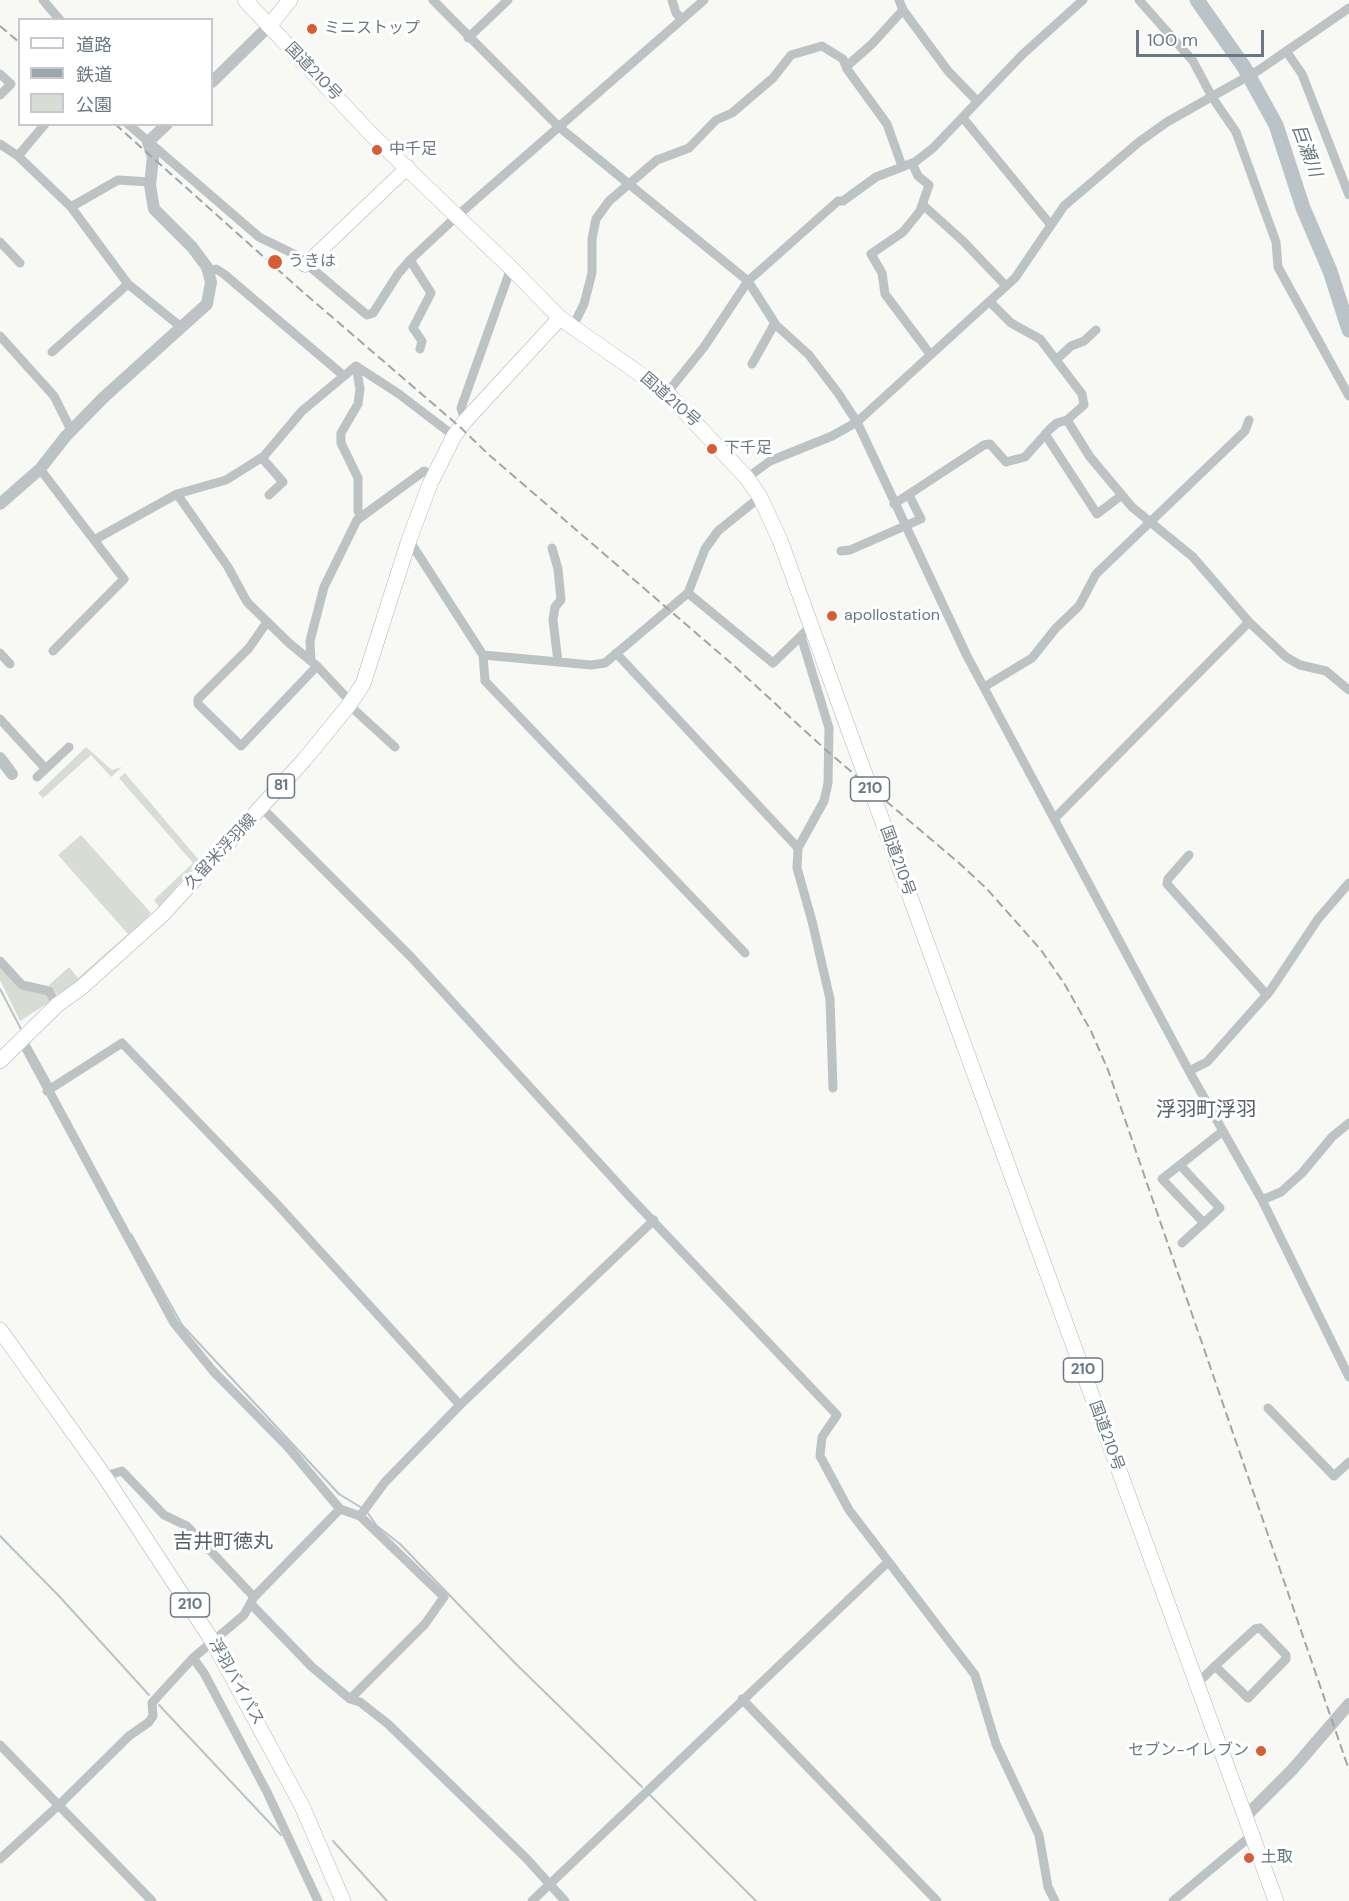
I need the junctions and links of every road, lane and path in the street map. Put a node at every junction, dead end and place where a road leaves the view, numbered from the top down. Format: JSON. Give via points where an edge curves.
{"nodes":[{"id":1,"x":44,"y":0,"type":"edge"},
{"id":2,"x":245,"y":0,"type":"edge"},
{"id":3,"x":291,"y":0,"type":"edge"},
{"id":4,"x":433,"y":0,"type":"edge"},
{"id":5,"x":508,"y":0,"type":"edge"},
{"id":6,"x":672,"y":0,"type":"edge"},
{"id":7,"x":704,"y":0,"type":"edge"},
{"id":8,"x":899,"y":0,"type":"edge"},
{"id":9,"x":1083,"y":0,"type":"edge"},
{"id":10,"x":1139,"y":0,"type":"edge"},
{"id":11,"x":1349,"y":8,"type":"edge"},
{"id":12,"x":903,"y":10,"type":"junction"},
{"id":13,"x":58,"y":18,"type":"edge"},
{"id":14,"x":682,"y":19,"type":"junction"},
{"id":15,"x":269,"y":26,"type":"junction"},
{"id":16,"x":468,"y":38,"type":"junction"},
{"id":17,"x":1286,"y":51,"type":"junction"},
{"id":18,"x":847,"y":66,"type":"junction"},
{"id":19,"x":0,"y":74,"type":"edge"},
{"id":20,"x":213,"y":80,"type":"edge"},
{"id":21,"x":0,"y":95,"type":"edge"},
{"id":22,"x":1212,"y":97,"type":"junction"},
{"id":23,"x":977,"y":101,"type":"junction"},
{"id":24,"x":963,"y":118,"type":"junction"},
{"id":25,"x":43,"y":126,"type":"edge"},
{"id":26,"x":130,"y":126,"type":"edge"},
{"id":27,"x":165,"y":126,"type":"edge"},
{"id":28,"x":559,"y":127,"type":"junction"},
{"id":29,"x":148,"y":142,"type":"junction"},
{"id":30,"x":0,"y":144,"type":"edge"},
{"id":31,"x":18,"y":156,"type":"junction"},
{"id":32,"x":912,"y":163,"type":"junction"},
{"id":33,"x":902,"y":166,"type":"junction"},
{"id":34,"x":408,"y":167,"type":"junction"},
{"id":35,"x":150,"y":182,"type":"junction"},
{"id":36,"x":628,"y":184,"type":"junction"},
{"id":37,"x":1349,"y":195,"type":"edge"},
{"id":38,"x":923,"y":205,"type":"junction"},
{"id":39,"x":71,"y":207,"type":"junction"},
{"id":40,"x":457,"y":216,"type":"junction"},
{"id":41,"x":1050,"y":224,"type":"junction"},
{"id":42,"x":0,"y":242,"type":"edge"},
{"id":43,"x":410,"y":260,"type":"junction"},
{"id":44,"x":20,"y":263,"type":"dead end"},
{"id":45,"x":305,"y":265,"type":"junction"},
{"id":46,"x":511,"y":268,"type":"junction"},
{"id":47,"x":208,"y":273,"type":"junction"},
{"id":48,"x":748,"y":281,"type":"junction"},
{"id":49,"x":128,"y":284,"type":"junction"},
{"id":50,"x":1006,"y":286,"type":"junction"},
{"id":51,"x":990,"y":302,"type":"junction"},
{"id":52,"x":566,"y":323,"type":"junction"},
{"id":53,"x":775,"y":323,"type":"junction"},
{"id":54,"x":181,"y":327,"type":"junction"},
{"id":55,"x":1096,"y":330,"type":"dead end"},
{"id":56,"x":0,"y":336,"type":"edge"},
{"id":57,"x":420,"y":349,"type":"dead end"},
{"id":58,"x":52,"y":352,"type":"dead end"},
{"id":59,"x":930,"y":354,"type":"junction"},
{"id":60,"x":1056,"y":360,"type":"junction"},
{"id":61,"x":752,"y":364,"type":"dead end"},
{"id":62,"x":356,"y":366,"type":"junction"},
{"id":63,"x":344,"y":376,"type":"junction"},
{"id":64,"x":667,"y":393,"type":"junction"},
{"id":65,"x":1349,"y":396,"type":"edge"},
{"id":66,"x":1067,"y":420,"type":"junction"},
{"id":67,"x":1249,"y":420,"type":"dead end"},
{"id":68,"x":465,"y":421,"type":"junction"},
{"id":69,"x":857,"y":422,"type":"junction"},
{"id":70,"x":71,"y":430,"type":"junction"},
{"id":71,"x":1045,"y":434,"type":"junction"},
{"id":72,"x":454,"y":436,"type":"junction"},
{"id":73,"x":262,"y":458,"type":"junction"},
{"id":74,"x":40,"y":469,"type":"junction"},
{"id":75,"x":434,"y":476,"type":"junction"},
{"id":76,"x":747,"y":478,"type":"junction"},
{"id":77,"x":177,"y":494,"type":"junction"},
{"id":78,"x":269,"y":495,"type":"dead end"},
{"id":79,"x":909,"y":495,"type":"junction"},
{"id":80,"x":1122,"y":495,"type":"junction"},
{"id":81,"x":760,"y":497,"type":"junction"},
{"id":82,"x":0,"y":504,"type":"edge"},
{"id":83,"x":894,"y":504,"type":"junction"},
{"id":84,"x":361,"y":517,"type":"junction"},
{"id":85,"x":1149,"y":522,"type":"junction"},
{"id":86,"x":904,"y":527,"type":"junction"},
{"id":87,"x":94,"y":540,"type":"junction"},
{"id":88,"x":409,"y":540,"type":"junction"},
{"id":89,"x":552,"y":548,"type":"dead end"},
{"id":90,"x":841,"y":551,"type":"dead end"},
{"id":91,"x":688,"y":592,"type":"junction"},
{"id":92,"x":267,"y":622,"type":"junction"},
{"id":93,"x":1249,"y":622,"type":"junction"},
{"id":94,"x":806,"y":631,"type":"junction"},
{"id":95,"x":53,"y":651,"type":"dead end"},
{"id":96,"x":0,"y":653,"type":"edge"},
{"id":97,"x":616,"y":653,"type":"junction"},
{"id":98,"x":483,"y":655,"type":"junction"},
{"id":99,"x":558,"y":662,"type":"junction"},
{"id":100,"x":314,"y":663,"type":"junction"},
{"id":101,"x":10,"y":664,"type":"dead end"},
{"id":102,"x":984,"y":687,"type":"junction"},
{"id":103,"x":1349,"y":690,"type":"edge"},
{"id":104,"x":349,"y":705,"type":"junction"},
{"id":105,"x":2,"y":726,"type":"edge"},
{"id":106,"x":69,"y":747,"type":"dead end"},
{"id":107,"x":395,"y":747,"type":"dead end"},
{"id":108,"x":0,"y":758,"type":"edge"},
{"id":109,"x":45,"y":768,"type":"junction"},
{"id":110,"x":12,"y":774,"type":"dead end"},
{"id":111,"x":37,"y":777,"type":"dead end"},
{"id":112,"x":262,"y":808,"type":"junction"},
{"id":113,"x":1054,"y":819,"type":"junction"},
{"id":114,"x":798,"y":848,"type":"junction"},
{"id":115,"x":1189,"y":855,"type":"dead end"},
{"id":116,"x":1349,"y":883,"type":"edge"},
{"id":117,"x":745,"y":953,"type":"dead end"},
{"id":118,"x":0,"y":961,"type":"edge"},
{"id":119,"x":1267,"y":995,"type":"junction"},
{"id":120,"x":57,"y":1005,"type":"junction"},
{"id":121,"x":21,"y":1039,"type":"junction"},
{"id":122,"x":0,"y":1061,"type":"edge"},
{"id":123,"x":1190,"y":1071,"type":"junction"},
{"id":124,"x":832,"y":1088,"type":"dead end"},
{"id":125,"x":47,"y":1091,"type":"junction"},
{"id":126,"x":1349,"y":1123,"type":"edge"},
{"id":127,"x":1223,"y":1131,"type":"junction"},
{"id":128,"x":1180,"y":1165,"type":"junction"},
{"id":129,"x":1262,"y":1200,"type":"junction"},
{"id":130,"x":654,"y":1220,"type":"junction"},
{"id":131,"x":1204,"y":1223,"type":"junction"},
{"id":132,"x":1182,"y":1243,"type":"dead end"},
{"id":133,"x":0,"y":1330,"type":"edge"},
{"id":134,"x":1349,"y":1377,"type":"edge"},
{"id":135,"x":460,"y":1405,"type":"junction"},
{"id":136,"x":1268,"y":1408,"type":"dead end"},
{"id":137,"x":1349,"y":1462,"type":"edge"},
{"id":138,"x":112,"y":1474,"type":"dead end"},
{"id":139,"x":340,"y":1509,"type":"junction"},
{"id":140,"x":364,"y":1510,"type":"junction"},
{"id":141,"x":887,"y":1563,"type":"junction"},
{"id":142,"x":253,"y":1601,"type":"junction"},
{"id":143,"x":213,"y":1642,"type":"junction"},
{"id":144,"x":193,"y":1658,"type":"junction"},
{"id":145,"x":1215,"y":1666,"type":"junction"},
{"id":146,"x":1196,"y":1681,"type":"junction"},
{"id":147,"x":350,"y":1699,"type":"junction"},
{"id":148,"x":742,"y":1699,"type":"junction"},
{"id":149,"x":1349,"y":1704,"type":"edge"},
{"id":150,"x":0,"y":1745,"type":"edge"},
{"id":151,"x":59,"y":1805,"type":"junction"},
{"id":152,"x":1245,"y":1816,"type":"junction"},
{"id":153,"x":1252,"y":1835,"type":"junction"},
{"id":154,"x":0,"y":1859,"type":"edge"},
{"id":155,"x":549,"y":1885,"type":"junction"},
{"id":156,"x":152,"y":1901,"type":"edge"},
{"id":157,"x":318,"y":1901,"type":"edge"},
{"id":158,"x":343,"y":1901,"type":"edge"},
{"id":159,"x":532,"y":1901,"type":"edge"},
{"id":160,"x":565,"y":1901,"type":"edge"},
{"id":161,"x":937,"y":1901,"type":"edge"},
{"id":162,"x":1055,"y":1901,"type":"edge"},
{"id":163,"x":1173,"y":1901,"type":"edge"},
{"id":164,"x":1276,"y":1901,"type":"edge"}],
"edges":[{"from":1,"to":13,"type":"street"},
{"from":2,"to":15,"type":"main road","name":"国道210号","number":"210"},
{"from":3,"to":15,"type":"main road"},
{"from":4,"to":16,"type":"street"},
{"from":5,"to":16,"type":"street"},
{"from":6,"to":14,"type":"street"},
{"from":7,"to":14,"type":"street"},
{"from":8,"to":12,"type":"street"},
{"from":9,"to":23,"type":"street"},
{"from":10,"to":22,"type":"street","via":[[1193,61]]},
{"from":11,"to":17,"type":"street"},
{"from":12,"to":18,"type":"street"},
{"from":12,"to":23,"type":"street","via":[[948,71]]},
{"from":14,"to":28,"type":"street"},
{"from":15,"to":20,"type":"street"},
{"from":15,"to":34,"type":"main road","name":"国道210号","number":"210","via":[[371,134]]},
{"from":16,"to":28,"type":"street"},
{"from":17,"to":22,"type":"street"},
{"from":17,"to":37,"type":"street","via":[[1302,74]]},
{"from":18,"to":33,"type":"street","via":[[887,124]]},
{"from":18,"to":36,"type":"street","via":[[822,46],[792,55],[773,78],[732,113],[716,120],[690,148],[657,160]]},
{"from":19,"to":21,"type":"street","via":[[11,84]]},
{"from":22,"to":41,"type":"street","via":[[1139,142],[1064,206]]},
{"from":22,"to":65,"type":"street","via":[[1236,132],[1249,162],[1276,242],[1278,267]]},
{"from":23,"to":24,"type":"street"},
{"from":24,"to":32,"type":"street"},
{"from":24,"to":41,"type":"street"},
{"from":25,"to":31,"type":"street"},
{"from":26,"to":29,"type":"street"},
{"from":27,"to":29,"type":"street"},
{"from":28,"to":36,"type":"street"},
{"from":28,"to":40,"type":"street"},
{"from":29,"to":35,"type":"street","via":[[153,157]]},
{"from":29,"to":45,"type":"street","via":[[259,237],[296,255]]},
{"from":30,"to":31,"type":"street"},
{"from":31,"to":39,"type":"street"},
{"from":32,"to":33,"type":"street"},
{"from":32,"to":38,"type":"street","via":[[918,176],[929,185]]},
{"from":33,"to":48,"type":"street","via":[[838,201]]},
{"from":34,"to":40,"type":"main road","name":"国道210号","number":"210"},
{"from":34,"to":45,"type":"main road"},
{"from":35,"to":39,"type":"street","via":[[118,180]]},
{"from":35,"to":47,"type":"street","via":[[154,209],[192,247]]},
{"from":36,"to":48,"type":"street"},
{"from":36,"to":52,"type":"street","via":[[596,219],[592,273],[584,304]]},
{"from":38,"to":50,"type":"street"},
{"from":38,"to":59,"type":"street","via":[[903,232],[871,254],[882,273],[885,294]]},
{"from":39,"to":49,"type":"street"},
{"from":40,"to":43,"type":"street"},
{"from":40,"to":46,"type":"main road","name":"国道210号","number":"210"},
{"from":41,"to":50,"type":"street"},
{"from":42,"to":44,"type":"street"},
{"from":43,"to":45,"type":"street","via":[[368,315]]},
{"from":43,"to":57,"type":"street","via":[[430,293],[412,328],[422,341]]},
{"from":46,"to":52,"type":"main road","name":"国道210号","number":"210"},
{"from":46,"to":68,"type":"street","via":[[461,408]]},
{"from":47,"to":54,"type":"street","via":[[211,282],[207,304]]},
{"from":47,"to":63,"type":"street","via":[[216,270],[224,274]]},
{"from":48,"to":53,"type":"street"},
{"from":48,"to":64,"type":"street","via":[[704,347]]},
{"from":49,"to":54,"type":"street"},
{"from":49,"to":58,"type":"street"},
{"from":50,"to":51,"type":"street"},
{"from":51,"to":59,"type":"street"},
{"from":51,"to":60,"type":"street","via":[[1011,323],[1040,339]]},
{"from":52,"to":64,"type":"main road","name":"国道210号","number":"210"},
{"from":52,"to":68,"type":"main road","number":"81"},
{"from":53,"to":61,"type":"street"},
{"from":53,"to":69,"type":"street","via":[[809,355]]},
{"from":54,"to":70,"type":"street"},
{"from":55,"to":60,"type":"street"},
{"from":56,"to":70,"type":"street","via":[[54,396]]},
{"from":59,"to":69,"type":"street"},
{"from":60,"to":66,"type":"street","via":[[1082,394],[1084,405]]},
{"from":62,"to":63,"type":"street"},
{"from":62,"to":72,"type":"street"},
{"from":62,"to":84,"type":"street","via":[[358,404],[341,433],[341,443],[358,478]]},
{"from":63,"to":73,"type":"street","via":[[302,411]]},
{"from":64,"to":76,"type":"main road","name":"国道210号","number":"210"},
{"from":66,"to":71,"type":"street"},
{"from":66,"to":80,"type":"street","via":[[1090,457]]},
{"from":67,"to":85,"type":"street","via":[[1245,431]]},
{"from":68,"to":72,"type":"main road","number":"81"},
{"from":69,"to":76,"type":"street","via":[[770,461]]},
{"from":69,"to":83,"type":"street"},
{"from":70,"to":74,"type":"street"},
{"from":71,"to":79,"type":"street","via":[[1031,451],[1006,462],[990,444],[984,446]]},
{"from":71,"to":80,"type":"street","via":[[1097,514]]},
{"from":72,"to":75,"type":"main road","name":"久留米浮羽線","number":"81"},
{"from":73,"to":77,"type":"street","via":[[226,480]]},
{"from":73,"to":78,"type":"street","via":[[283,482]]},
{"from":74,"to":82,"type":"street"},
{"from":74,"to":87,"type":"street"},
{"from":75,"to":84,"type":"street","via":[[424,471]]},
{"from":75,"to":88,"type":"main road","name":"久留米浮羽線","number":"81"},
{"from":76,"to":81,"type":"main road","name":"国道210号","number":"210"},
{"from":77,"to":87,"type":"street"},
{"from":77,"to":92,"type":"street","via":[[228,567],[247,602]]},
{"from":79,"to":83,"type":"street"},
{"from":79,"to":86,"type":"street","via":[[921,519]]},
{"from":80,"to":85,"type":"street"},
{"from":81,"to":91,"type":"street","via":[[718,531]]},
{"from":81,"to":94,"type":"main road","name":"国道210号","number":"210","via":[[780,540]]},
{"from":83,"to":86,"type":"street"},
{"from":84,"to":100,"type":"street","via":[[324,587],[310,641]]},
{"from":85,"to":93,"type":"street","via":[[1193,556]]},
{"from":85,"to":102,"type":"street","via":[[1092,579],[1079,606],[1032,658]]},
{"from":86,"to":90,"type":"street"},
{"from":86,"to":102,"type":"street"},
{"from":87,"to":95,"type":"street","via":[[124,579]]},
{"from":88,"to":98,"type":"street"},
{"from":88,"to":104,"type":"main road","name":"久留米浮羽線","number":"81","via":[[363,684]]},
{"from":89,"to":99,"type":"street","via":[[561,600],[553,620]]},
{"from":91,"to":94,"type":"street","via":[[773,663]]},
{"from":91,"to":97,"type":"street"},
{"from":92,"to":100,"type":"street"},
{"from":92,"to":100,"type":"street","via":[[249,648],[198,699],[198,704],[241,746]]},
{"from":93,"to":103,"type":"street","via":[[1286,657],[1326,671]]},
{"from":93,"to":113,"type":"street"},
{"from":94,"to":114,"type":"street","via":[[829,728],[828,766],[824,801]]},
{"from":94,"to":146,"type":"main road","name":"国道210号","number":"210","bridge":true,"via":[[852,739]]},
{"from":96,"to":101,"type":"street"},
{"from":97,"to":99,"type":"street","via":[[605,663]]},
{"from":97,"to":114,"type":"street"},
{"from":98,"to":99,"type":"street"},
{"from":98,"to":117,"type":"street","via":[[485,681]]},
{"from":100,"to":104,"type":"street"},
{"from":102,"to":113,"type":"street"},
{"from":104,"to":107,"type":"street"},
{"from":104,"to":112,"type":"main road","name":"久留米浮羽線","number":"81"},
{"from":105,"to":109,"type":"street"},
{"from":106,"to":109,"type":"street"},
{"from":108,"to":110,"type":"street"},
{"from":109,"to":111,"type":"street"},
{"from":112,"to":120,"type":"main road","name":"久留米浮羽線","number":"81","via":[[152,926]]},
{"from":112,"to":130,"type":"street","via":[[412,958]]},
{"from":113,"to":123,"type":"street"},
{"from":114,"to":124,"type":"street","via":[[797,868],[830,999]]},
{"from":115,"to":119,"type":"street","via":[[1167,884]]},
{"from":116,"to":119,"type":"street","via":[[1318,920]]},
{"from":118,"to":120,"type":"street","via":[[22,985],[49,991]]},
{"from":119,"to":123,"type":"street","via":[[1207,1062]]},
{"from":120,"to":121,"type":"main road","name":"久留米浮羽線","number":"81"},
{"from":121,"to":122,"type":"main road","name":"久留米浮羽線","number":"81"},
{"from":121,"to":125,"type":"street"},
{"from":123,"to":127,"type":"street"},
{"from":125,"to":135,"type":"street","via":[[122,1043],[276,1203]]},
{"from":125,"to":139,"type":"street","via":[[174,1323]]},
{"from":126,"to":129,"type":"street","via":[[1281,1192]]},
{"from":127,"to":128,"type":"street"},
{"from":127,"to":129,"type":"street"},
{"from":128,"to":131,"type":"street","via":[[1220,1208]]},
{"from":128,"to":131,"type":"street","via":[[1162,1179]]},
{"from":129,"to":134,"type":"street"},
{"from":130,"to":135,"type":"street"},
{"from":130,"to":141,"type":"street","via":[[837,1415],[822,1437],[820,1456],[849,1510]]},
{"from":131,"to":132,"type":"street"},
{"from":133,"to":143,"type":"main road","name":"浮羽バイパス","number":"210","via":[[111,1486]]},
{"from":135,"to":140,"type":"street","via":[[385,1482]]},
{"from":136,"to":137,"type":"street","via":[[1334,1476]]},
{"from":138,"to":142,"type":"street","via":[[122,1471],[164,1515],[187,1526]]},
{"from":139,"to":140,"type":"street"},
{"from":139,"to":142,"type":"street"},
{"from":140,"to":147,"type":"street","via":[[444,1597],[425,1624]]},
{"from":141,"to":148,"type":"street"},
{"from":141,"to":162,"type":"street","via":[[975,1675],[996,1744],[1039,1835],[1048,1887]]},
{"from":142,"to":143,"type":"street","via":[[244,1615]]},
{"from":142,"to":147,"type":"street","via":[[312,1667]]},
{"from":143,"to":144,"type":"street"},
{"from":143,"to":158,"type":"main road","name":"浮羽バイパス","number":"210","via":[[302,1806]]},
{"from":144,"to":151,"type":"street","via":[[153,1703],[149,1722],[129,1736]]},
{"from":144,"to":157,"type":"street","via":[[267,1792]]},
{"from":145,"to":145,"type":"street","via":[[1260,1628],[1286,1655],[1248,1698]]},
{"from":145,"to":146,"type":"street"},
{"from":146,"to":152,"type":"main road","name":"国道210号","number":"210"},
{"from":147,"to":155,"type":"street","via":[[388,1724]]},
{"from":148,"to":155,"type":"street"},
{"from":148,"to":161,"type":"street"},
{"from":149,"to":152,"type":"street","via":[[1292,1770]]},
{"from":150,"to":151,"type":"street"},
{"from":151,"to":154,"type":"street"},
{"from":151,"to":156,"type":"street"},
{"from":152,"to":153,"type":"main road","name":"国道210号","number":"210"},
{"from":153,"to":163,"type":"street"},
{"from":153,"to":164,"type":"main road","name":"国道210号","number":"210"},
{"from":155,"to":159,"type":"street"},
{"from":155,"to":160,"type":"street"}]}
